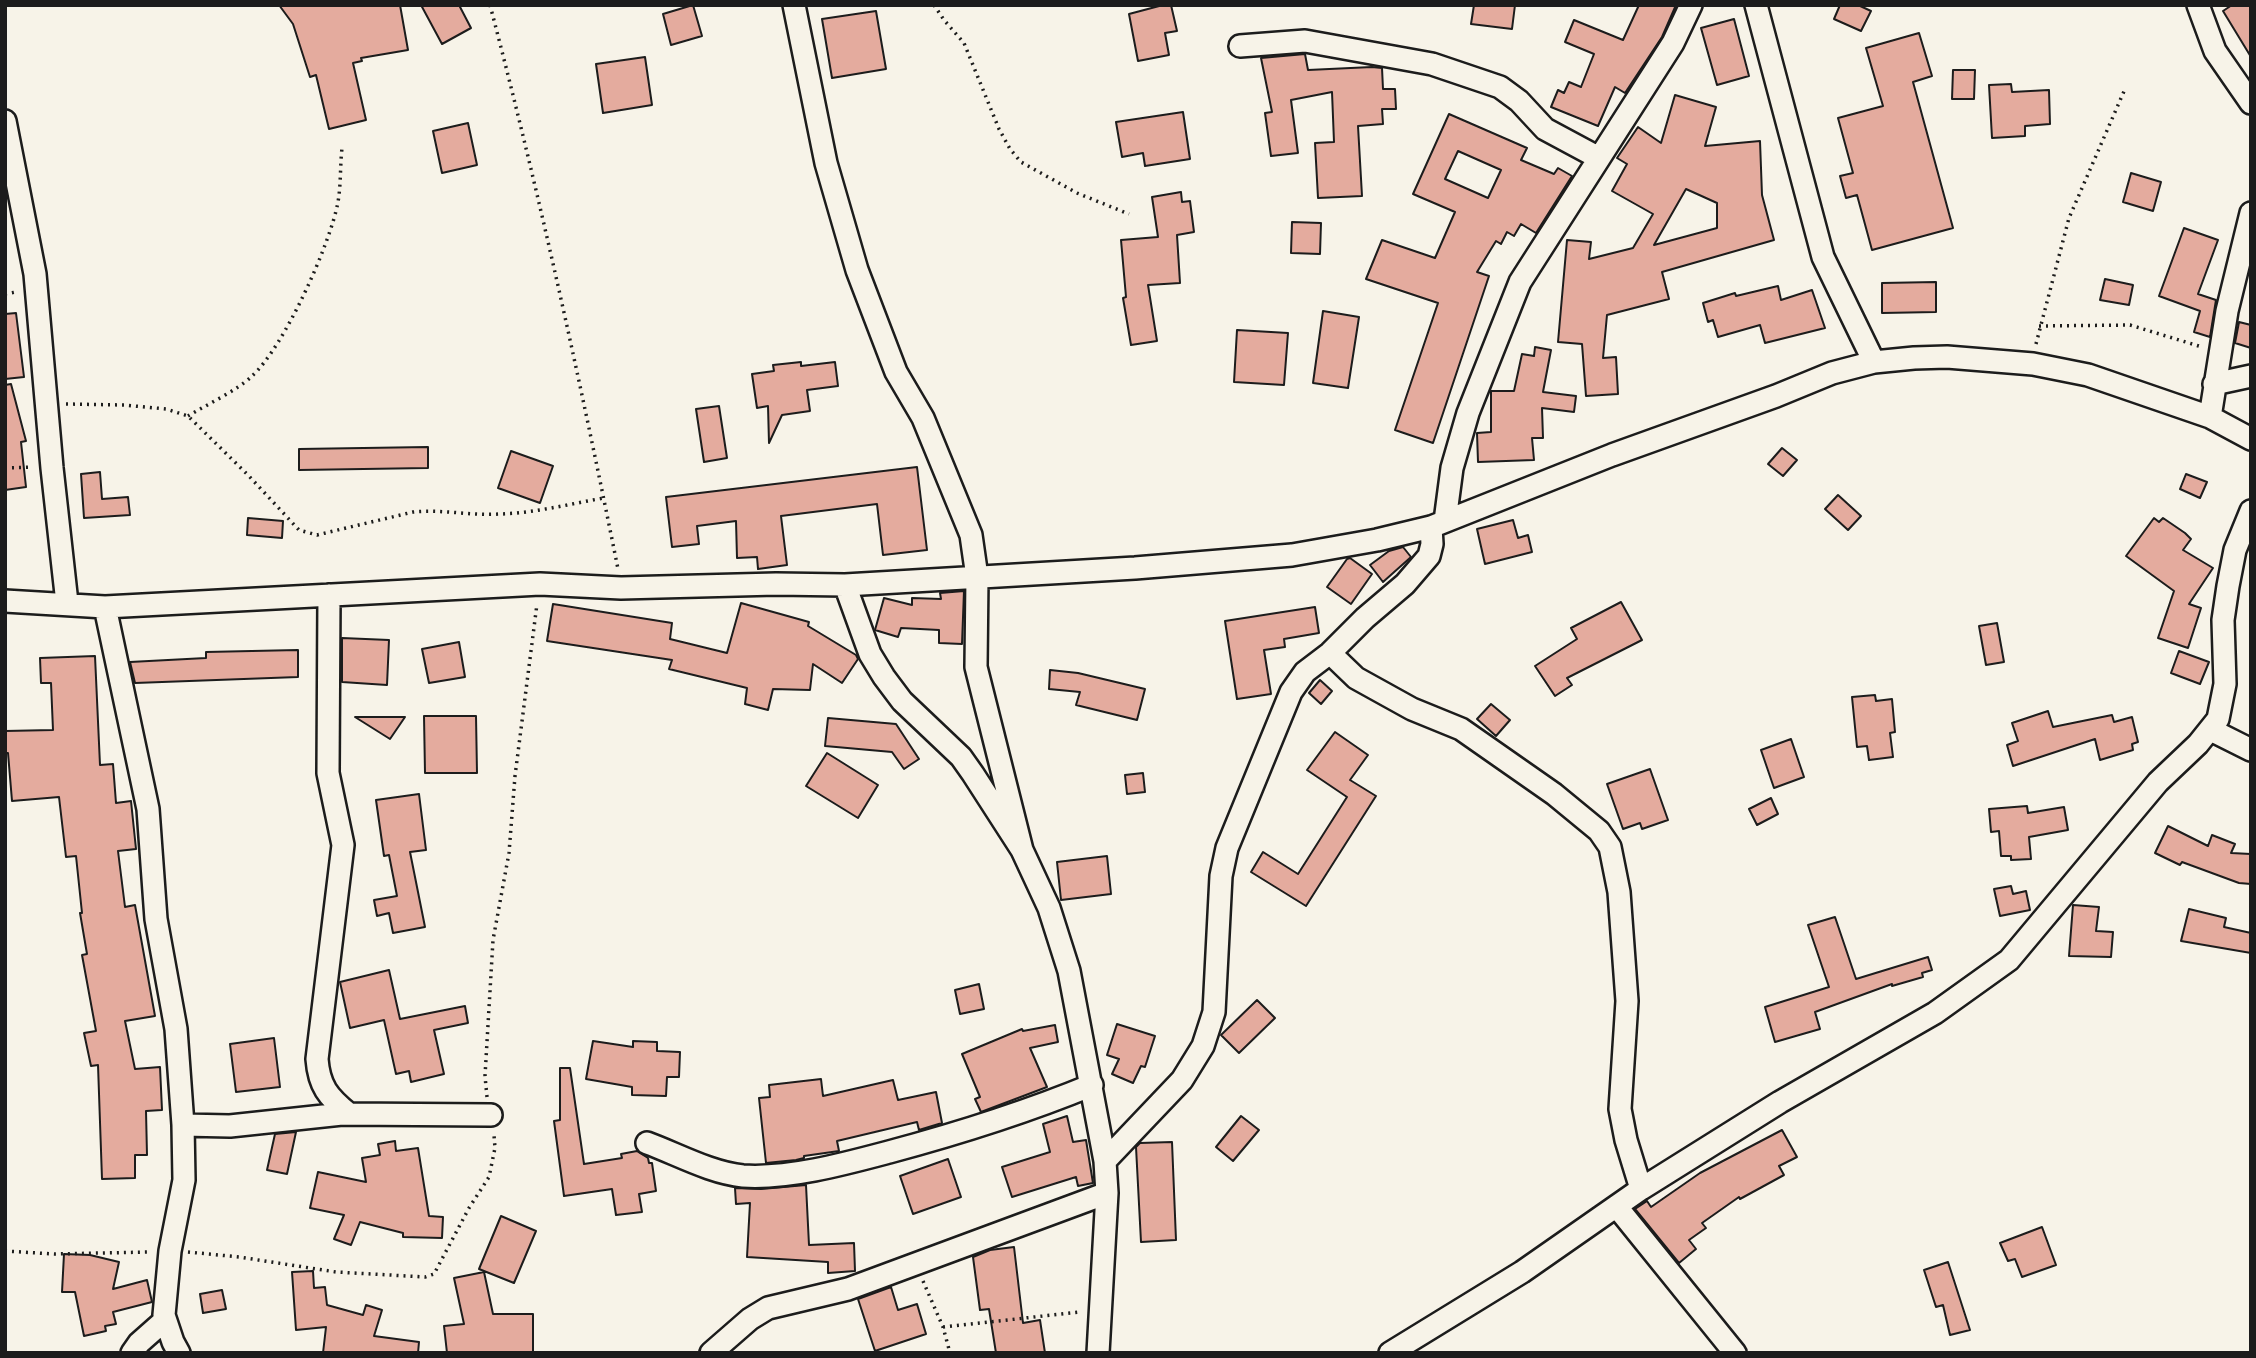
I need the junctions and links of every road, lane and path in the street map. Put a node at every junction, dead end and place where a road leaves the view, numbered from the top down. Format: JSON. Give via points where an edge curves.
{"nodes":[{"id":1,"x":490,"y":5,"type":"edge"},
{"id":2,"x":794,"y":5,"type":"edge"},
{"id":3,"x":934,"y":5,"type":"edge"},
{"id":4,"x":1691,"y":5,"type":"edge"},
{"id":5,"x":1756,"y":5,"type":"edge"},
{"id":6,"x":2198,"y":5,"type":"edge"},
{"id":7,"x":1240,"y":46,"type":"dead end"},
{"id":8,"x":2126,"y":89,"type":"dead end"},
{"id":9,"x":2251,"y":103,"type":"edge"},
{"id":10,"x":5,"y":121,"type":"edge"},
{"id":11,"x":342,"y":148,"type":"dead end"},
{"id":12,"x":1599,"y":158,"type":"junction"},
{"id":13,"x":2251,"y":213,"type":"edge"},
{"id":14,"x":1129,"y":214,"type":"dead end"},
{"id":15,"x":2039,"y":326,"type":"junction"},
{"id":16,"x":2221,"y":353,"type":"junction"},
{"id":17,"x":1874,"y":362,"type":"junction"},
{"id":18,"x":2033,"y":364,"type":"junction"},
{"id":19,"x":2251,"y":376,"type":"edge"},
{"id":20,"x":2214,"y":384,"type":"junction"},
{"id":21,"x":46,"y":404,"type":"junction"},
{"id":22,"x":188,"y":416,"type":"junction"},
{"id":23,"x":2210,"y":416,"type":"junction"},
{"id":24,"x":2251,"y":439,"type":"edge"},
{"id":25,"x":5,"y":468,"type":"edge"},
{"id":26,"x":52,"y":468,"type":"junction"},
{"id":27,"x":604,"y":498,"type":"junction"},
{"id":28,"x":2251,"y":511,"type":"edge"},
{"id":29,"x":1438,"y":524,"type":"junction"},
{"id":30,"x":977,"y":577,"type":"junction"},
{"id":31,"x":540,"y":584,"type":"junction"},
{"id":32,"x":845,"y":585,"type":"junction"},
{"id":33,"x":621,"y":588,"type":"junction"},
{"id":34,"x":329,"y":595,"type":"junction"},
{"id":35,"x":5,"y":601,"type":"edge"},
{"id":36,"x":67,"y":603,"type":"junction"},
{"id":37,"x":105,"y":607,"type":"junction"},
{"id":38,"x":1329,"y":653,"type":"junction"},
{"id":39,"x":2211,"y":730,"type":"junction"},
{"id":40,"x":2251,"y":750,"type":"edge"},
{"id":41,"x":1022,"y":850,"type":"junction"},
{"id":42,"x":1092,"y":1086,"type":"junction"},
{"id":43,"x":349,"y":1114,"type":"junction"},
{"id":44,"x":491,"y":1115,"type":"junction"},
{"id":45,"x":183,"y":1125,"type":"junction"},
{"id":46,"x":647,"y":1143,"type":"dead end"},
{"id":47,"x":1105,"y":1161,"type":"junction"},
{"id":48,"x":1641,"y":1189,"type":"junction"},
{"id":49,"x":1107,"y":1193,"type":"junction"},
{"id":50,"x":1617,"y":1207,"type":"junction"},
{"id":51,"x":5,"y":1251,"type":"edge"},
{"id":52,"x":170,"y":1251,"type":"junction"},
{"id":53,"x":915,"y":1264,"type":"junction"},
{"id":54,"x":1102,"y":1309,"type":"junction"},
{"id":55,"x":165,"y":1320,"type":"junction"},
{"id":56,"x":943,"y":1327,"type":"junction"},
{"id":57,"x":132,"y":1353,"type":"edge"},
{"id":58,"x":179,"y":1353,"type":"edge"},
{"id":59,"x":711,"y":1353,"type":"edge"},
{"id":60,"x":950,"y":1353,"type":"edge"},
{"id":61,"x":1098,"y":1353,"type":"edge"},
{"id":62,"x":1390,"y":1353,"type":"edge"},
{"id":63,"x":1735,"y":1353,"type":"edge"}],
"edges":[{"from":1,"to":27,"type":"path","via":[[540,200]]},
{"from":2,"to":30,"type":"street","via":[[826,163],[857,270],[896,372],[923,418],[966,519]]},
{"from":3,"to":14,"type":"path","via":[[964,43],[999,129],[1021,162],[1077,193]]},
{"from":4,"to":12,"type":"street"},
{"from":5,"to":17,"type":"street","via":[[1823,257]]},
{"from":6,"to":9,"type":"street","via":[[2215,51]]},
{"from":7,"to":12,"type":"street","via":[[1305,41],[1432,64],[1500,87],[1545,129]]},
{"from":8,"to":15,"type":"path","via":[[2069,218]]},
{"from":10,"to":21,"type":"street","via":[[35,274]]},
{"from":11,"to":22,"type":"path","via":[[338,202],[328,240],[274,347],[252,377]]},
{"from":12,"to":29,"type":"street","via":[[1520,282],[1468,413]]},
{"from":13,"to":16,"type":"street"},
{"from":15,"to":16,"type":"path","via":[[2130,325]]},
{"from":15,"to":18,"type":"path"},
{"from":16,"to":20,"type":"street"},
{"from":17,"to":18,"type":"street","via":[[1947,356]]},
{"from":17,"to":29,"type":"street","via":[[1832,373]]},
{"from":18,"to":23,"type":"street","via":[[2119,384]]},
{"from":19,"to":20,"type":"street"},
{"from":20,"to":23,"type":"street"},
{"from":21,"to":22,"type":"path","via":[[124,405]]},
{"from":21,"to":26,"type":"street"},
{"from":22,"to":27,"type":"path","via":[[306,534],[413,512],[529,512]]},
{"from":23,"to":24,"type":"street"},
{"from":25,"to":26,"type":"path"},
{"from":26,"to":36,"type":"street"},
{"from":27,"to":33,"type":"path"},
{"from":28,"to":39,"type":"street","via":[[2235,551],[2228,586],[2223,620],[2225,684]]},
{"from":29,"to":30,"type":"street","via":[[1292,555]]},
{"from":29,"to":38,"type":"street","via":[[1429,556]]},
{"from":30,"to":32,"type":"street"},
{"from":30,"to":41,"type":"street","via":[[976,667]]},
{"from":31,"to":33,"type":"street"},
{"from":31,"to":34,"type":"street"},
{"from":31,"to":44,"type":"path","via":[[509,853],[494,940],[485,1076]]},
{"from":32,"to":33,"type":"street"},
{"from":32,"to":41,"type":"street","via":[[870,654],[884,677],[902,701],[961,757]]},
{"from":34,"to":37,"type":"street"},
{"from":34,"to":43,"type":"street","via":[[328,774],[343,852],[317,1059],[331,1099]]},
{"from":35,"to":36,"type":"street"},
{"from":36,"to":37,"type":"street"},
{"from":37,"to":45,"type":"street","via":[[148,809],[156,919],[176,1030]]},
{"from":38,"to":47,"type":"street","via":[[1305,672],[1291,692],[1227,848],[1221,876],[1214,1012],[1203,1046],[1182,1080]]},
{"from":38,"to":48,"type":"street","via":[[1356,678],[1461,729],[1534,779],[1599,831],[1610,847],[1619,892],[1627,1001],[1620,1109]]},
{"from":39,"to":40,"type":"street"},
{"from":39,"to":48,"type":"street","via":[[2158,782],[2010,960],[1935,1013]]},
{"from":41,"to":42,"type":"street","via":[[1049,908],[1069,971]]},
{"from":42,"to":46,"type":"street","via":[[976,1129],[848,1163],[768,1176],[718,1171]]},
{"from":42,"to":47,"type":"street"},
{"from":43,"to":44,"type":"street"},
{"from":43,"to":45,"type":"street","via":[[230,1126]]},
{"from":44,"to":52,"type":"path","via":[[495,1148],[489,1177],[434,1274],[336,1272],[239,1256]]},
{"from":45,"to":52,"type":"street","via":[[184,1180]]},
{"from":47,"to":49,"type":"street"},
{"from":48,"to":50,"type":"street"},
{"from":49,"to":53,"type":"street"},
{"from":49,"to":54,"type":"street"},
{"from":50,"to":62,"type":"street"},
{"from":50,"to":63,"type":"street"},
{"from":51,"to":52,"type":"path"},
{"from":52,"to":55,"type":"street"},
{"from":53,"to":56,"type":"path"},
{"from":53,"to":59,"type":"street","via":[[848,1289],[768,1308]]},
{"from":54,"to":56,"type":"path"},
{"from":54,"to":61,"type":"street"},
{"from":55,"to":57,"type":"street"},
{"from":55,"to":58,"type":"street"},
{"from":56,"to":60,"type":"path"}]}
